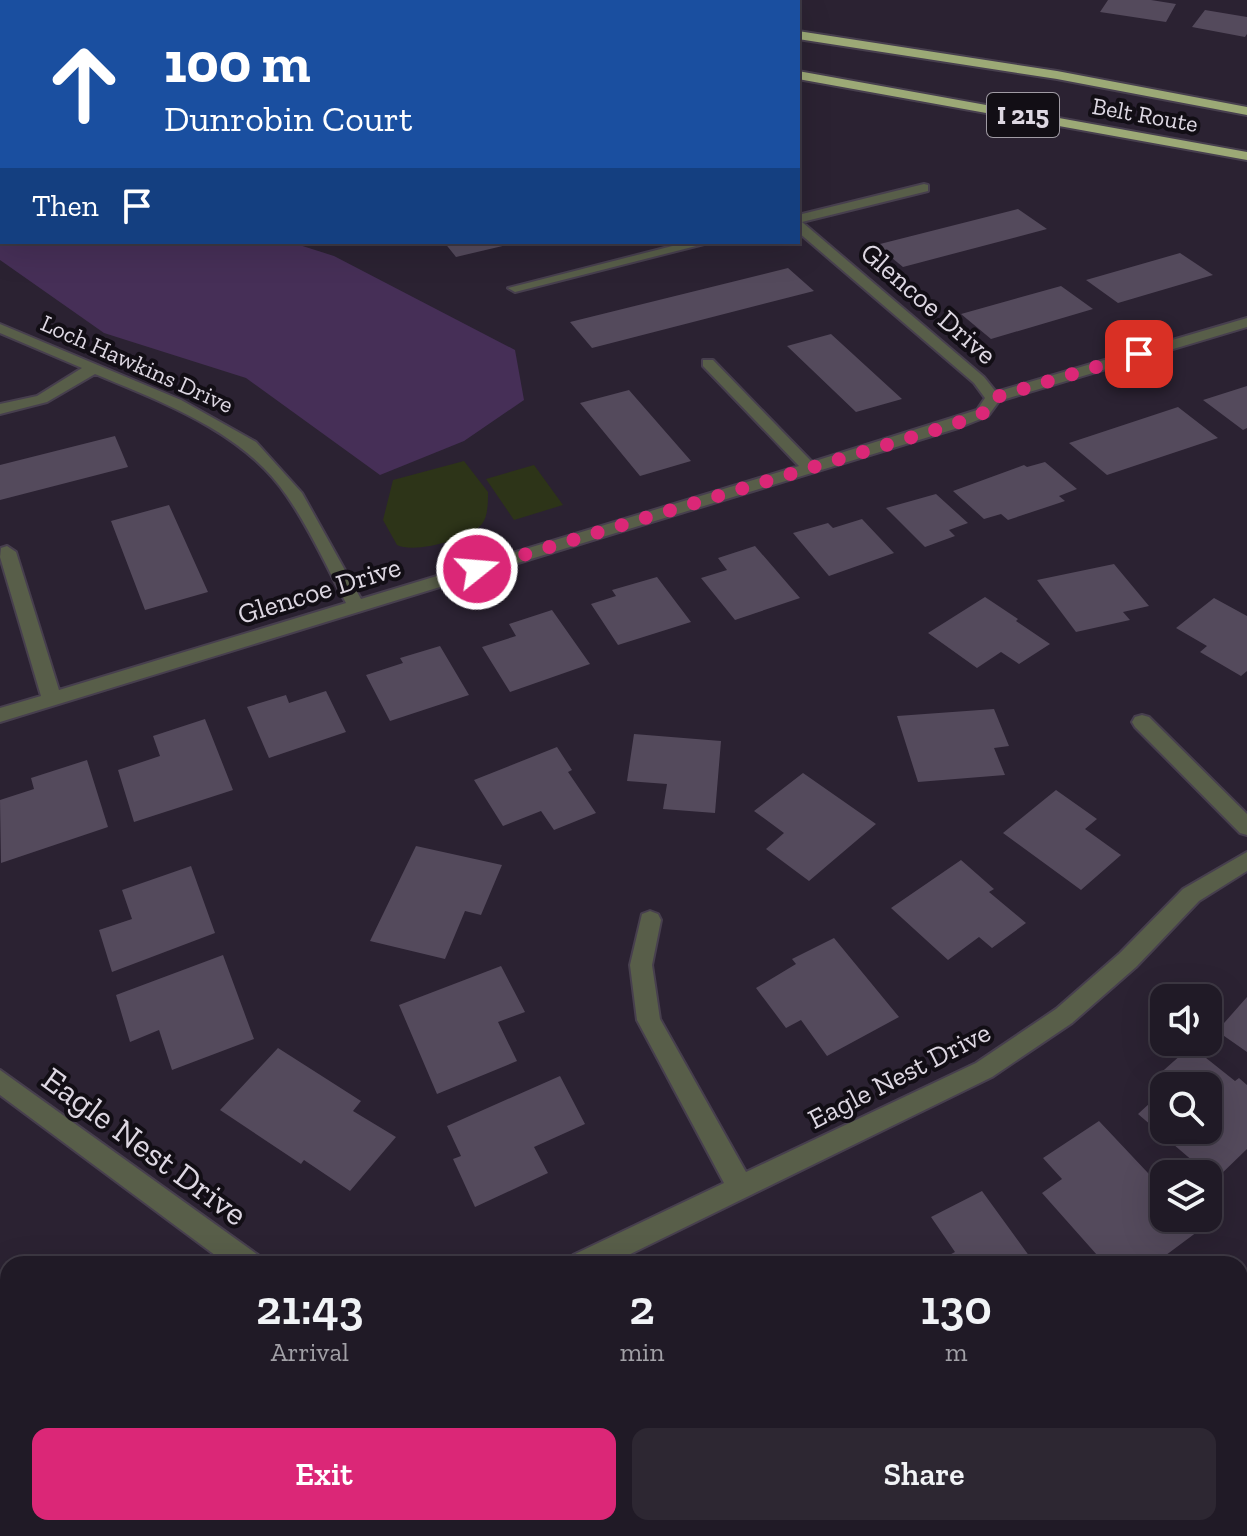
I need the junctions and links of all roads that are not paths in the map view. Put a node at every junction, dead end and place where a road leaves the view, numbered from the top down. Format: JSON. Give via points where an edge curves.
{"nodes":[{"id":1,"x":800,"y":35,"type":"edge"},
{"id":2,"x":800,"y":75,"type":"edge"},
{"id":3,"x":1247,"y":111,"type":"edge"},
{"id":4,"x":1247,"y":156,"type":"edge"},
{"id":5,"x":924,"y":188,"type":"dead end"},
{"id":6,"x":800,"y":219,"type":"edge"},
{"id":7,"x":800,"y":227,"type":"edge"},
{"id":8,"x":697,"y":244,"type":"edge"},
{"id":9,"x":515,"y":288,"type":"dead end"},
{"id":10,"x":1247,"y":322,"type":"edge"},
{"id":11,"x":0,"y":328,"type":"edge"},
{"id":12,"x":708,"y":363,"type":"dead end"},
{"id":13,"x":92,"y":369,"type":"junction"},
{"id":14,"x":993,"y":398,"type":"junction"},
{"id":15,"x":0,"y":409,"type":"edge"},
{"id":16,"x":809,"y":468,"type":"junction"},
{"id":17,"x":7,"y":552,"type":"dead end"},
{"id":18,"x":356,"y":606,"type":"junction"},
{"id":19,"x":52,"y":699,"type":"junction"},
{"id":20,"x":0,"y":715,"type":"edge"},
{"id":21,"x":1142,"y":722,"type":"dead end"},
{"id":22,"x":1247,"y":827,"type":"edge"},
{"id":23,"x":1247,"y":860,"type":"edge"},
{"id":24,"x":650,"y":920,"type":"dead end"},
{"id":25,"x":0,"y":1081,"type":"edge"},
{"id":26,"x":740,"y":1187,"type":"junction"},
{"id":27,"x":238,"y":1256,"type":"edge"},
{"id":28,"x":598,"y":1256,"type":"edge"}],
"edges":[{"from":1,"to":3,"type":"highway","name":"Belt Route","number":"I 215"},
{"from":2,"to":4,"type":"highway","name":"Belt Route","number":"I 215"},
{"from":5,"to":6,"type":"street"},
{"from":7,"to":14,"type":"street","name":"Glencoe Drive","via":[[979,380]]},
{"from":8,"to":9,"type":"street"},
{"from":10,"to":14,"type":"street"},
{"from":11,"to":13,"type":"street","name":"Loch Hawkins Drive"},
{"from":12,"to":16,"type":"street"},
{"from":13,"to":15,"type":"street","via":[[42,399]]},
{"from":13,"to":18,"type":"street","name":"Loch Hawkins Drive","via":[[176,403],[250,445],[294,493]]},
{"from":14,"to":16,"type":"street","name":"Glencoe Drive","via":[[983,413],[969,419]]},
{"from":16,"to":18,"type":"street","name":"Glencoe Drive"},
{"from":17,"to":19,"type":"street"},
{"from":18,"to":19,"type":"street","name":"Glencoe Drive"},
{"from":19,"to":20,"type":"street","name":"Glencoe Drive"},
{"from":21,"to":22,"type":"street"},
{"from":23,"to":26,"type":"street","name":"Eagle Nest Drive","via":[[1191,895],[1064,1016],[984,1070]]},
{"from":24,"to":26,"type":"street","via":[[641,965],[649,1020]]},
{"from":25,"to":27,"type":"street","name":"Eagle Nest Drive"},
{"from":26,"to":28,"type":"street","name":"Eagle Nest Drive"}]}
